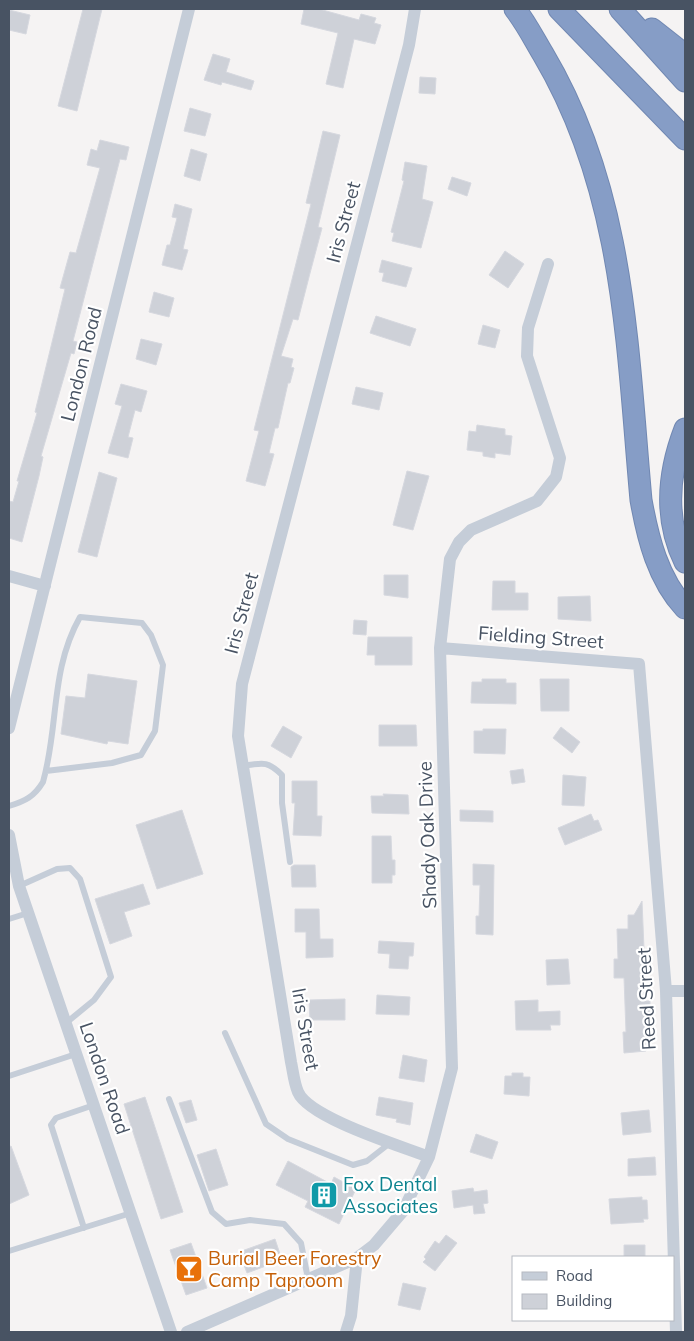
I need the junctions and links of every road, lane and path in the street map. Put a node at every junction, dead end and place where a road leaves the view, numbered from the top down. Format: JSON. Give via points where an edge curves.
{"nodes":[{"id":1,"x":190,"y":9,"type":"edge"},
{"id":2,"x":415,"y":9,"type":"edge"},
{"id":3,"x":516,"y":9,"type":"edge"},
{"id":4,"x":559,"y":9,"type":"edge"},
{"id":5,"x":620,"y":9,"type":"edge"},
{"id":6,"x":625,"y":9,"type":"edge"},
{"id":7,"x":685,"y":56,"type":"edge"},
{"id":8,"x":685,"y":81,"type":"edge"},
{"id":9,"x":685,"y":139,"type":"edge"},
{"id":10,"x":548,"y":264,"type":"dead end"},
{"id":11,"x":685,"y":429,"type":"edge"},
{"id":12,"x":685,"y":562,"type":"edge"},
{"id":13,"x":9,"y":576,"type":"edge"},
{"id":14,"x":45,"y":586,"type":"junction"},
{"id":15,"x":685,"y":608,"type":"edge"},
{"id":16,"x":440,"y":648,"type":"junction"},
{"id":17,"x":638,"y":664,"type":"joint"},
{"id":18,"x":9,"y":728,"type":"edge"},
{"id":19,"x":243,"y":766,"type":"junction"},
{"id":20,"x":46,"y":771,"type":"junction"},
{"id":21,"x":9,"y":806,"type":"edge"},
{"id":22,"x":9,"y":835,"type":"edge"},
{"id":23,"x":290,"y":862,"type":"dead end"},
{"id":24,"x":19,"y":886,"type":"junction"},
{"id":25,"x":28,"y":913,"type":"junction"},
{"id":26,"x":9,"y":919,"type":"edge"},
{"id":27,"x":685,"y":991,"type":"edge"},
{"id":28,"x":666,"y":992,"type":"junction"},
{"id":29,"x":66,"y":1023,"type":"junction"},
{"id":30,"x":225,"y":1033,"type":"dead end"},
{"id":31,"x":76,"y":1054,"type":"junction"},
{"id":32,"x":9,"y":1076,"type":"edge"},
{"id":33,"x":168,"y":1098,"type":"dead end"},
{"id":34,"x":94,"y":1105,"type":"junction"},
{"id":35,"x":391,"y":1142,"type":"junction"},
{"id":36,"x":429,"y":1157,"type":"junction"},
{"id":37,"x":131,"y":1213,"type":"junction"},
{"id":38,"x":84,"y":1228,"type":"junction"},
{"id":39,"x":9,"y":1251,"type":"edge"},
{"id":40,"x":357,"y":1258,"type":"junction"},
{"id":41,"x":308,"y":1279,"type":"junction"},
{"id":42,"x":680,"y":1284,"type":"edge"},
{"id":43,"x":171,"y":1332,"type":"edge"},
{"id":44,"x":187,"y":1332,"type":"edge"},
{"id":45,"x":346,"y":1332,"type":"edge"},
{"id":46,"x":676,"y":1332,"type":"edge"}],
"edges":[{"from":1,"to":14,"type":"street","name":"London Road"},
{"from":2,"to":19,"type":"street","name":"Iris Street","via":[[409,45],[242,684],[238,736]]},
{"from":3,"to":15,"type":"highway","via":[[575,113],[594,164],[621,281],[641,500],[647,530],[654,556],[666,581]]},
{"from":4,"to":9,"type":"highway"},
{"from":5,"to":8,"type":"highway"},
{"from":6,"to":7,"type":"highway"},
{"from":10,"to":16,"type":"street","name":"Shady Oak Drive","via":[[528,328],[527,356],[560,458],[556,477],[537,502],[472,530],[459,542],[450,559]]},
{"from":11,"to":12,"type":"highway","via":[[675,454],[670,489],[671,520]]},
{"from":13,"to":14,"type":"street"},
{"from":14,"to":18,"type":"street","name":"London Road"},
{"from":16,"to":17,"type":"street","name":"Fielding Street"},
{"from":16,"to":36,"type":"street","name":"Shady Oak Drive","via":[[452,1068]]},
{"from":17,"to":28,"type":"street","name":"Reed Street"},
{"from":19,"to":23,"type":"lane","via":[[272,765],[282,775],[282,803]]},
{"from":19,"to":35,"type":"street","name":"Iris Street","via":[[298,1094],[331,1119]]},
{"from":20,"to":20,"type":"lane","via":[[57,687],[69,638],[80,617],[142,623],[151,635],[163,664],[155,731],[141,756]]},
{"from":20,"to":21,"type":"lane","via":[[37,792],[26,801]]},
{"from":22,"to":24,"type":"street","name":"London Road"},
{"from":24,"to":25,"type":"street","name":"London Road"},
{"from":24,"to":29,"type":"lane","via":[[70,868],[80,879],[111,977],[94,1000]]},
{"from":25,"to":26,"type":"lane"},
{"from":25,"to":29,"type":"street","name":"London Road"},
{"from":27,"to":28,"type":"street"},
{"from":28,"to":42,"type":"street","name":"Reed Street"},
{"from":29,"to":31,"type":"street","name":"London Road"},
{"from":30,"to":35,"type":"lane","via":[[266,1124],[288,1139],[353,1165],[367,1161]]},
{"from":31,"to":32,"type":"lane"},
{"from":31,"to":34,"type":"street","name":"London Road"},
{"from":33,"to":41,"type":"lane","via":[[212,1212],[226,1224],[250,1220],[284,1224],[301,1243]]},
{"from":34,"to":37,"type":"street","name":"London Road"},
{"from":34,"to":38,"type":"lane","via":[[56,1118],[51,1125]]},
{"from":35,"to":36,"type":"street","name":"Iris Street"},
{"from":36,"to":40,"type":"street","name":"Shady Oak Drive","via":[[403,1210],[374,1245]]},
{"from":37,"to":38,"type":"lane"},
{"from":37,"to":43,"type":"street","name":"London Road"},
{"from":38,"to":39,"type":"lane"},
{"from":40,"to":41,"type":"street","name":"Shady Oak Drive"},
{"from":40,"to":45,"type":"street","via":[[351,1316]]},
{"from":41,"to":44,"type":"street","name":"Shady Oak Drive"},
{"from":42,"to":46,"type":"street","name":"Reed Street"}]}
